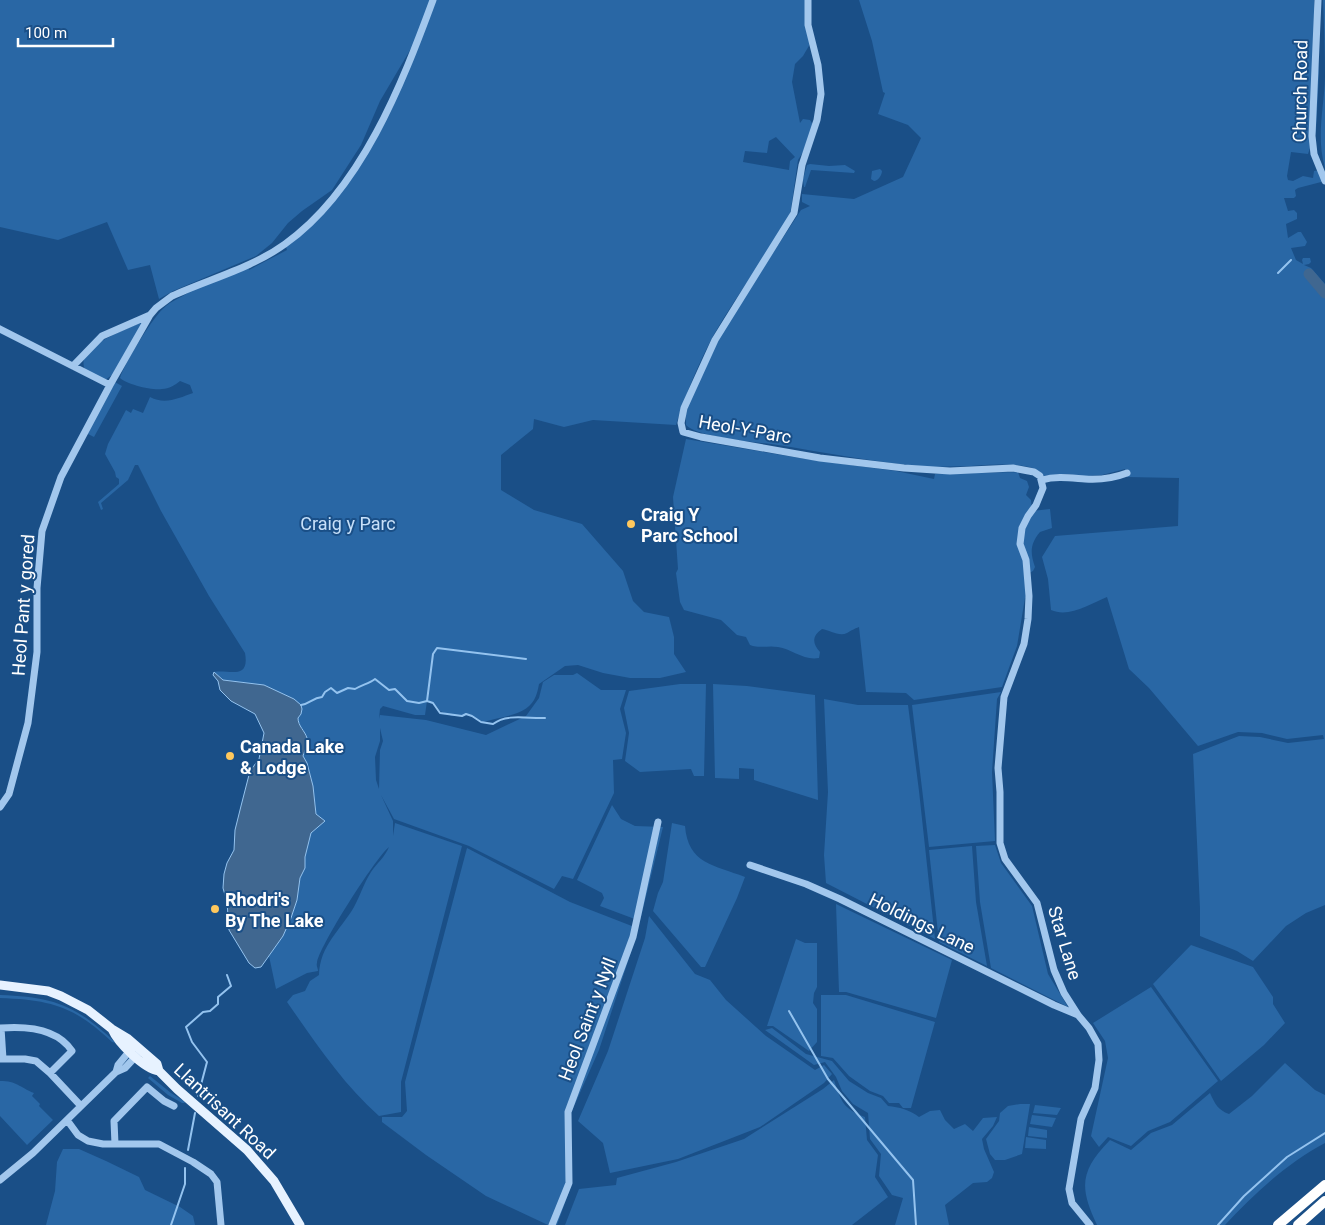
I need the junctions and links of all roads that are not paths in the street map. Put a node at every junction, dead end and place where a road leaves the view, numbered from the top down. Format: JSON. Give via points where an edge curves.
{"nodes":[{"id":1,"x":433,"y":0,"type":"edge"},
{"id":2,"x":808,"y":0,"type":"edge"},
{"id":3,"x":1318,"y":0,"type":"edge"},
{"id":4,"x":1325,"y":181,"type":"edge"},
{"id":5,"x":150,"y":315,"type":"junction"},
{"id":6,"x":0,"y":329,"type":"edge"},
{"id":7,"x":73,"y":366,"type":"junction"},
{"id":8,"x":110,"y":385,"type":"junction"},
{"id":9,"x":1127,"y":473,"type":"dead end"},
{"id":10,"x":1042,"y":480,"type":"junction"},
{"id":11,"x":0,"y":807,"type":"edge"},
{"id":12,"x":658,"y":822,"type":"dead end"},
{"id":13,"x":750,"y":865,"type":"dead end"},
{"id":14,"x":0,"y":985,"type":"edge"},
{"id":15,"x":1078,"y":1015,"type":"junction"},
{"id":16,"x":135,"y":1051,"type":"junction"},
{"id":17,"x":1,"y":1060,"type":"edge"},
{"id":18,"x":50,"y":1072,"type":"junction"},
{"id":19,"x":81,"y":1106,"type":"junction"},
{"id":20,"x":174,"y":1106,"type":"dead end"},
{"id":21,"x":66,"y":1120,"type":"junction"},
{"id":22,"x":115,"y":1144,"type":"junction"},
{"id":23,"x":0,"y":1180,"type":"edge"},
{"id":24,"x":1325,"y":1185,"type":"edge"},
{"id":25,"x":1325,"y":1201,"type":"edge"},
{"id":26,"x":220,"y":1225,"type":"edge"},
{"id":27,"x":300,"y":1225,"type":"edge"},
{"id":28,"x":552,"y":1225,"type":"edge"},
{"id":29,"x":1090,"y":1225,"type":"edge"},
{"id":30,"x":1278,"y":1225,"type":"edge"},
{"id":31,"x":1298,"y":1225,"type":"edge"}],
"edges":[{"from":1,"to":5,"type":"street","name":"Heol Pant y gored","via":[[408,67],[373,139],[321,212],[286,244],[172,296]]},
{"from":2,"to":10,"type":"street","name":"Heol-Y-Parc","via":[[808,25],[818,65],[821,97],[802,165],[794,213],[715,340],[684,408],[683,432],[820,458],[904,468],[950,471],[1013,468],[1034,472]]},
{"from":3,"to":4,"type":"street","name":"Church Road","via":[[1312,136],[1314,154]]},
{"from":5,"to":7,"type":"street","via":[[102,336]]},
{"from":5,"to":8,"type":"street","name":"Heol Pant y gored"},
{"from":6,"to":7,"type":"street"},
{"from":7,"to":8,"type":"street"},
{"from":8,"to":11,"type":"street","name":"Heol Pant y gored","via":[[61,477],[42,531],[38,652],[28,723],[9,794]]},
{"from":9,"to":10,"type":"street","via":[[1096,480],[1053,477]]},
{"from":10,"to":15,"type":"street","name":"Star Lane","via":[[1041,495],[1022,528],[1020,544],[1026,560],[1028,618],[1024,644],[1004,697],[998,768],[1000,843],[1005,859],[1037,903],[1054,970]]},
{"from":12,"to":28,"type":"street","name":"Heol Saint y Nyll","via":[[634,937],[568,1112],[569,1183]]},
{"from":13,"to":15,"type":"street","name":"Holdings Lane","via":[[840,899]]},
{"from":14,"to":16,"type":"main road","name":"Llantrisant Road","via":[[48,991],[88,1010]]},
{"from":15,"to":29,"type":"street","name":"Star Lane","via":[[1098,1044],[1099,1060],[1095,1088],[1081,1119],[1069,1188],[1072,1203]]},
{"from":16,"to":19,"type":"street","via":[[118,1064],[116,1072]]},
{"from":16,"to":27,"type":"main road","name":"Llantrisant Road","via":[[156,1064],[159,1071],[247,1150],[274,1181]]},
{"from":17,"to":18,"type":"street","via":[[36,1061]]},
{"from":17,"to":18,"type":"street","via":[[1,1028],[34,1028],[64,1040],[72,1051]]},
{"from":18,"to":19,"type":"street"},
{"from":19,"to":21,"type":"street"},
{"from":20,"to":22,"type":"street","via":[[148,1087],[114,1121]]},
{"from":21,"to":22,"type":"street","via":[[78,1135],[88,1141]]},
{"from":21,"to":23,"type":"street"},
{"from":22,"to":26,"type":"street","via":[[159,1144],[211,1174],[217,1182]]},
{"from":24,"to":30,"type":"highway"},
{"from":25,"to":31,"type":"highway"}]}
